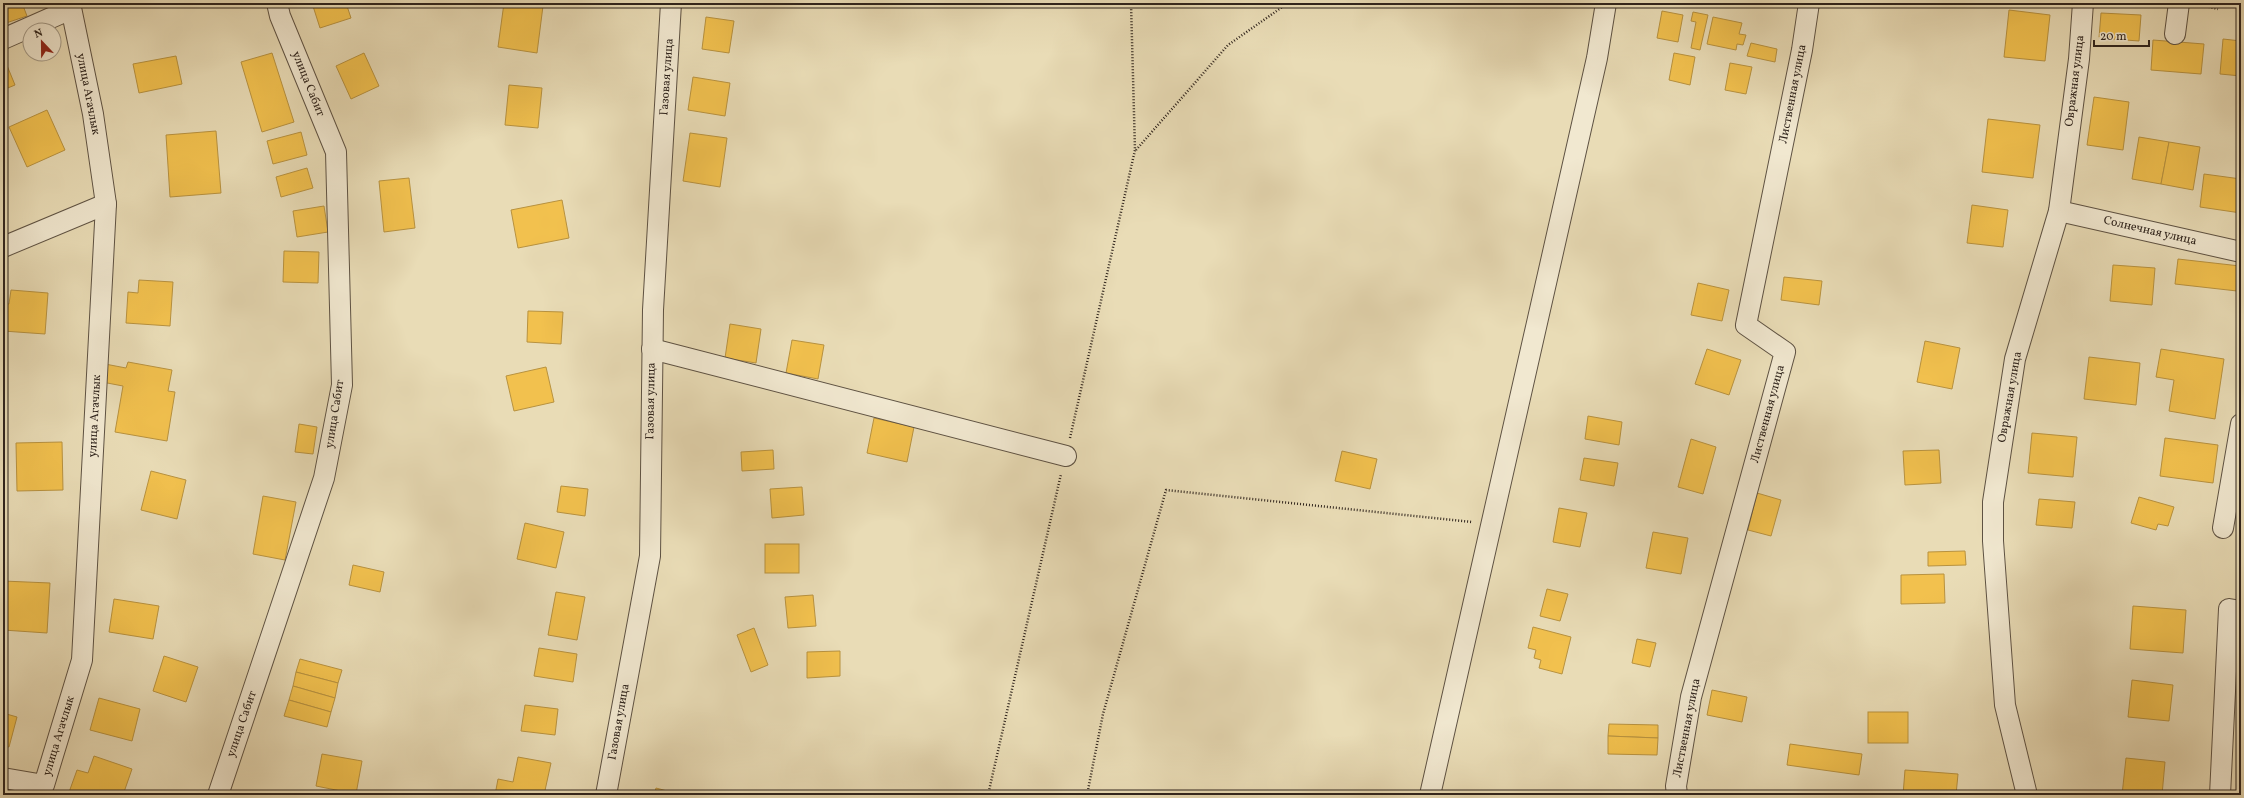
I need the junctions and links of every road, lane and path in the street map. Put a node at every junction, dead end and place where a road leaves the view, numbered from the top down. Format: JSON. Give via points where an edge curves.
{"nodes":[{"id":1,"x":277,"y":3,"type":"edge"},
{"id":2,"x":671,"y":3,"type":"edge"},
{"id":3,"x":1131,"y":3,"type":"edge"},
{"id":4,"x":1288,"y":3,"type":"edge"},
{"id":5,"x":1606,"y":3,"type":"edge"},
{"id":6,"x":1808,"y":3,"type":"edge"},
{"id":7,"x":2083,"y":3,"type":"edge"},
{"id":8,"x":2179,"y":3,"type":"edge"},
{"id":9,"x":2194,"y":3,"type":"edge"},
{"id":10,"x":70,"y":6,"type":"edge"},
{"id":11,"x":2218,"y":8,"type":"dead end"},
{"id":12,"x":2175,"y":34,"type":"dead end"},
{"id":13,"x":3,"y":39,"type":"edge"},
{"id":14,"x":1135,"y":150,"type":"junction"},
{"id":15,"x":106,"y":204,"type":"junction"},
{"id":16,"x":2059,"y":211,"type":"junction"},
{"id":17,"x":3,"y":247,"type":"edge"},
{"id":18,"x":2241,"y":252,"type":"edge"},
{"id":19,"x":652,"y":349,"type":"junction"},
{"id":20,"x":2241,"y":424,"type":"edge"},
{"id":21,"x":1066,"y":456,"type":"junction"},
{"id":22,"x":1490,"y":524,"type":"junction"},
{"id":23,"x":2223,"y":528,"type":"dead end"},
{"id":24,"x":2241,"y":611,"type":"edge"},
{"id":25,"x":3,"y":778,"type":"edge"},
{"id":26,"x":42,"y":790,"type":"edge"},
{"id":27,"x":218,"y":795,"type":"edge"},
{"id":28,"x":606,"y":795,"type":"edge"},
{"id":29,"x":988,"y":795,"type":"edge"},
{"id":30,"x":1087,"y":795,"type":"edge"},
{"id":31,"x":1430,"y":795,"type":"edge"},
{"id":32,"x":1677,"y":795,"type":"edge"},
{"id":33,"x":2027,"y":795,"type":"edge"},
{"id":34,"x":2220,"y":795,"type":"edge"}],
"edges":[{"from":1,"to":27,"type":"street","name":"улица Сабит","via":[[336,152],[342,385],[324,478]]},
{"from":2,"to":19,"type":"street","name":"Газовая улица","via":[[652,310]]},
{"from":3,"to":14,"type":"path"},
{"from":4,"to":14,"type":"path","via":[[1228,45]]},
{"from":5,"to":22,"type":"street","via":[[1597,58]]},
{"from":6,"to":32,"type":"street","name":"Лиственная улица","via":[[1800,58],[1746,325],[1785,352],[1691,697],[1676,786]]},
{"from":7,"to":16,"type":"street","name":"Овражная улица","via":[[2079,59]]},
{"from":8,"to":12,"type":"street"},
{"from":9,"to":11,"type":"path"},
{"from":10,"to":13,"type":"street"},
{"from":10,"to":15,"type":"street","name":"улица Агачлык","via":[[92,114]]},
{"from":14,"to":21,"type":"path"},
{"from":15,"to":17,"type":"street"},
{"from":15,"to":26,"type":"street","name":"улица Агачлык","via":[[82,660]]},
{"from":16,"to":18,"type":"street","name":"Солнечная улица"},
{"from":16,"to":33,"type":"street","name":"Овражная улица","via":[[2015,360],[1993,502],[1993,541],[2005,705]]},
{"from":19,"to":21,"type":"street"},
{"from":19,"to":28,"type":"street","name":"Газовая улица","via":[[650,556]]},
{"from":20,"to":23,"type":"street"},
{"from":21,"to":29,"type":"path"},
{"from":22,"to":30,"type":"path","via":[[1166,490],[1103,714]]},
{"from":22,"to":31,"type":"street"},
{"from":24,"to":34,"type":"street","via":[[2229,609]]},
{"from":25,"to":26,"type":"street","name":"улица Агачлык"}]}
